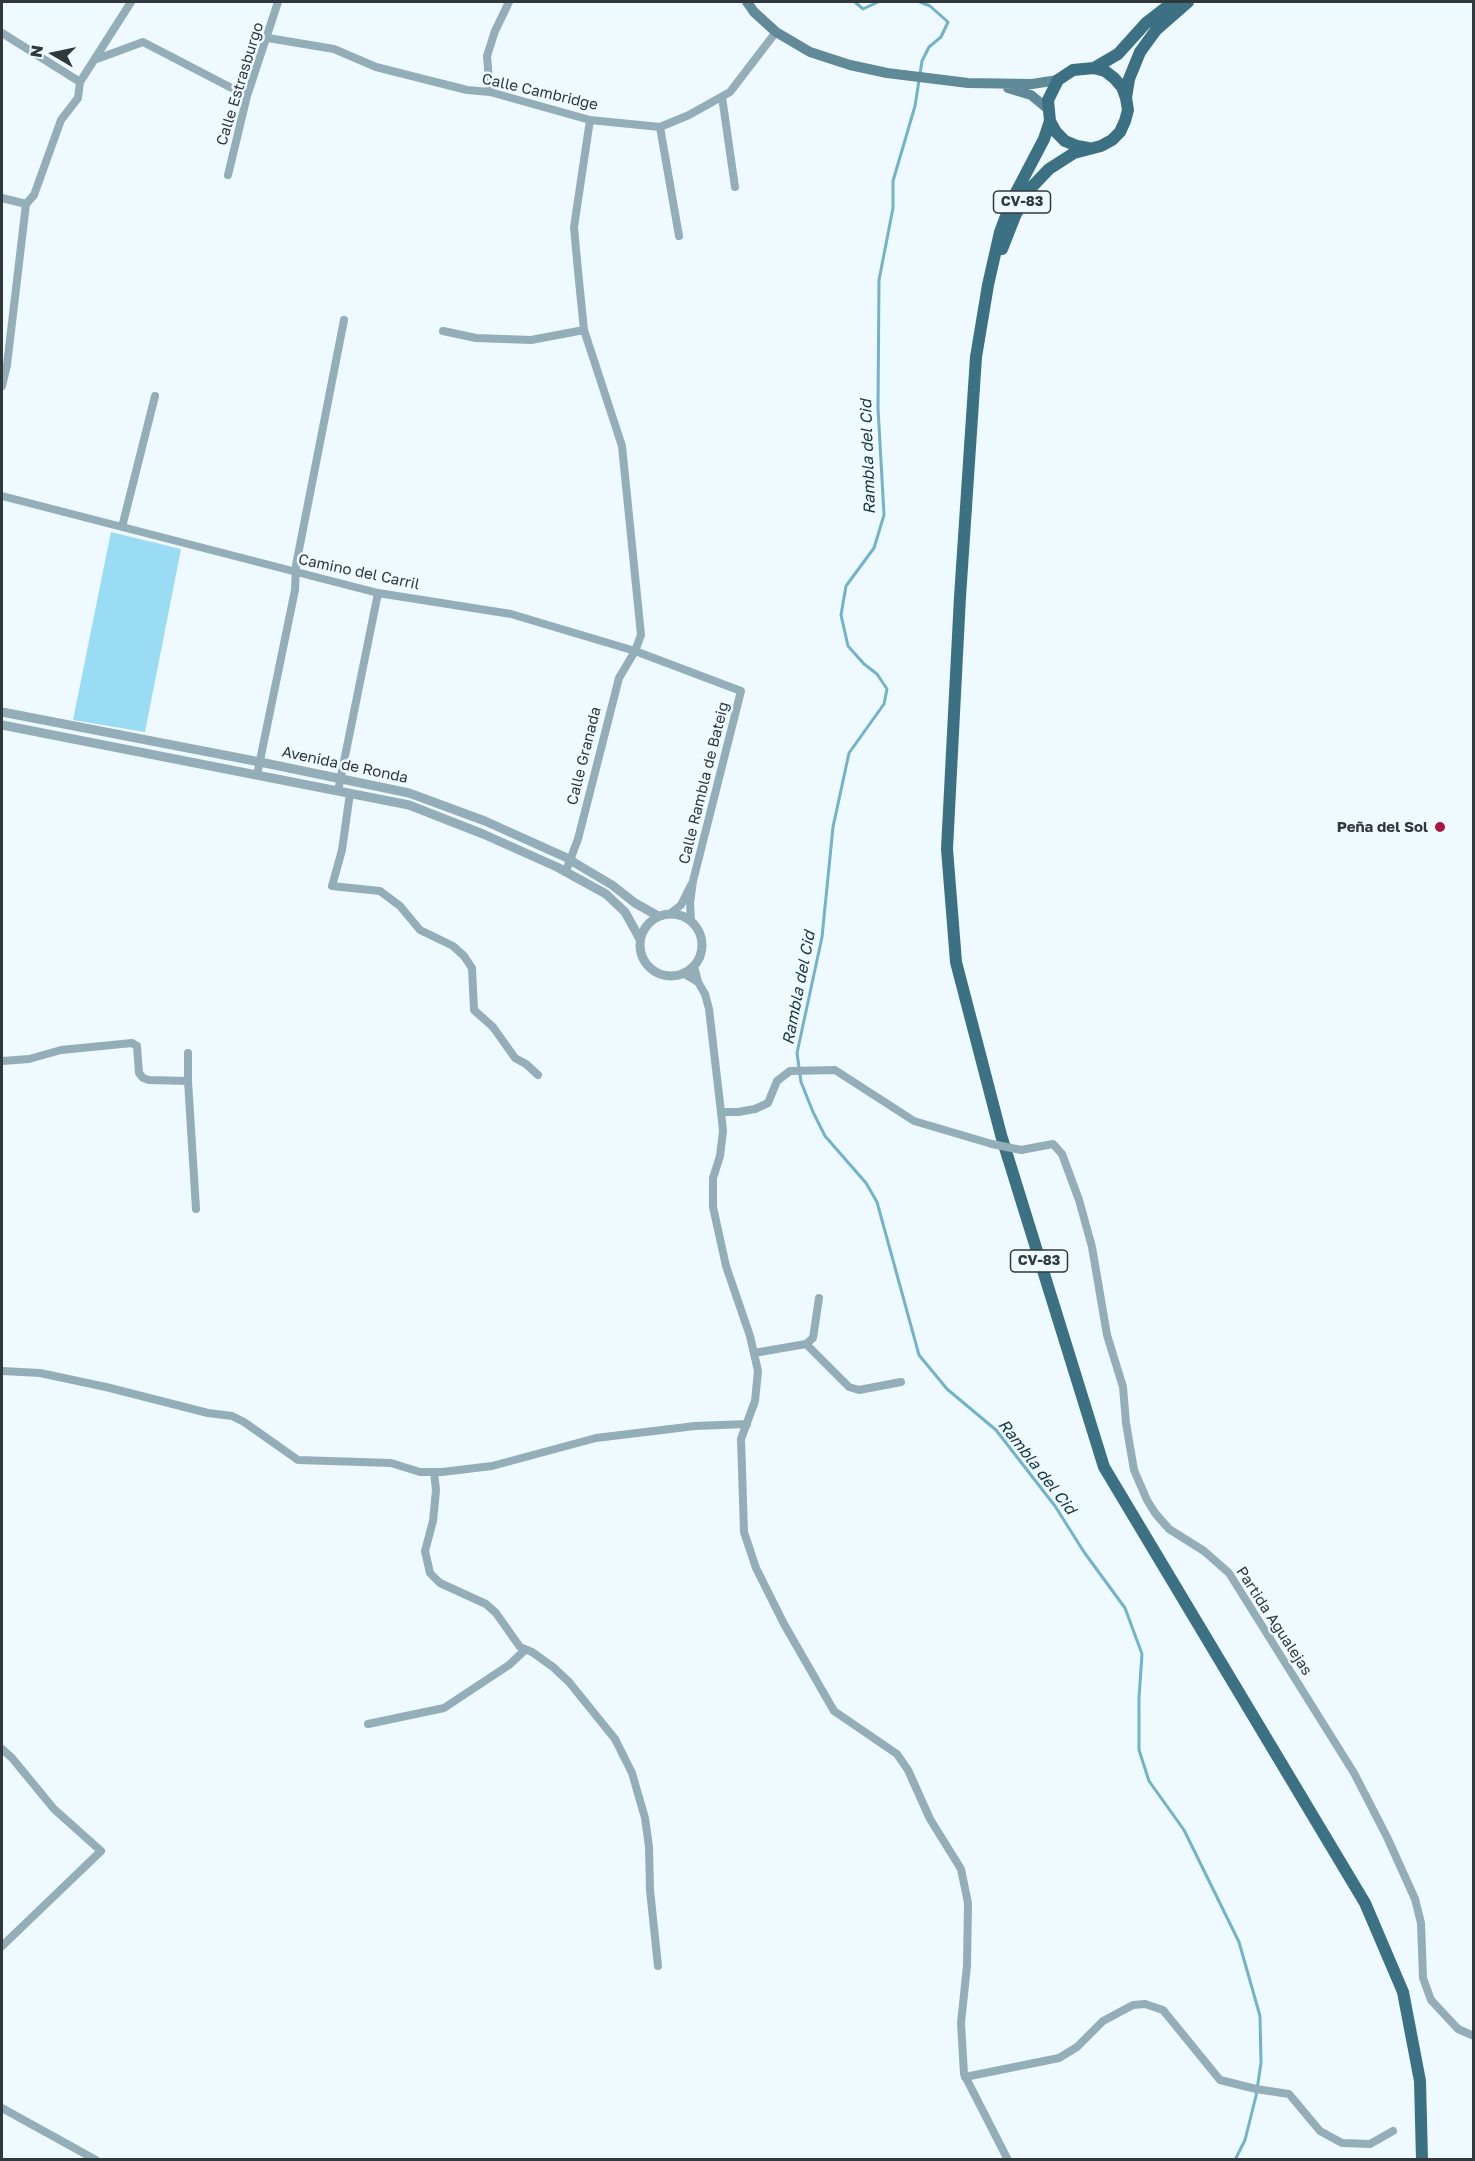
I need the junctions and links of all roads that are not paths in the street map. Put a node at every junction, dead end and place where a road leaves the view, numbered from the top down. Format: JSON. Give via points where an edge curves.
{"nodes":[{"id":1,"x":131,"y":2,"type":"edge"},
{"id":2,"x":278,"y":2,"type":"edge"},
{"id":3,"x":509,"y":2,"type":"edge"},
{"id":4,"x":747,"y":2,"type":"edge"},
{"id":5,"x":1173,"y":2,"type":"edge"},
{"id":6,"x":1188,"y":2,"type":"edge"},
{"id":7,"x":776,"y":32,"type":"junction"},
{"id":8,"x":2,"y":33,"type":"edge"},
{"id":9,"x":268,"y":38,"type":"junction"},
{"id":10,"x":94,"y":60,"type":"junction"},
{"id":11,"x":1094,"y":68,"type":"junction"},
{"id":12,"x":1059,"y":80,"type":"junction"},
{"id":13,"x":80,"y":82,"type":"junction"},
{"id":14,"x":993,"y":83,"type":"junction"},
{"id":15,"x":490,"y":92,"type":"junction"},
{"id":16,"x":247,"y":96,"type":"junction"},
{"id":17,"x":722,"y":97,"type":"junction"},
{"id":18,"x":1126,"y":98,"type":"junction"},
{"id":19,"x":1049,"y":115,"type":"junction"},
{"id":20,"x":590,"y":120,"type":"junction"},
{"id":21,"x":660,"y":127,"type":"junction"},
{"id":22,"x":1090,"y":148,"type":"junction"},
{"id":23,"x":228,"y":175,"type":"dead end"},
{"id":24,"x":735,"y":187,"type":"dead end"},
{"id":25,"x":2,"y":198,"type":"edge"},
{"id":26,"x":26,"y":204,"type":"junction"},
{"id":27,"x":679,"y":236,"type":"dead end"},
{"id":28,"x":988,"y":285,"type":"junction"},
{"id":29,"x":344,"y":320,"type":"dead end"},
{"id":30,"x":584,"y":330,"type":"junction"},
{"id":31,"x":443,"y":331,"type":"dead end"},
{"id":32,"x":2,"y":386,"type":"edge"},
{"id":33,"x":155,"y":396,"type":"dead end"},
{"id":34,"x":2,"y":496,"type":"edge"},
{"id":35,"x":122,"y":527,"type":"junction"},
{"id":36,"x":297,"y":573,"type":"junction"},
{"id":37,"x":378,"y":593,"type":"junction"},
{"id":38,"x":635,"y":651,"type":"junction"},
{"id":39,"x":741,"y":691,"type":"joint"},
{"id":40,"x":2,"y":712,"type":"edge"},
{"id":41,"x":2,"y":725,"type":"edge"},
{"id":42,"x":260,"y":762,"type":"junction"},
{"id":43,"x":257,"y":775,"type":"junction"},
{"id":44,"x":340,"y":779,"type":"junction"},
{"id":45,"x":338,"y":791,"type":"junction"},
{"id":46,"x":350,"y":793,"type":"junction"},
{"id":47,"x":570,"y":860,"type":"junction"},
{"id":48,"x":566,"y":871,"type":"junction"},
{"id":49,"x":693,"y":881,"type":"junction"},
{"id":50,"x":671,"y":913,"type":"junction"},
{"id":51,"x":658,"y":916,"type":"junction"},
{"id":52,"x":692,"y":921,"type":"junction"},
{"id":53,"x":640,"y":939,"type":"junction"},
{"id":54,"x":694,"y":966,"type":"junction"},
{"id":55,"x":683,"y":973,"type":"junction"},
{"id":56,"x":698,"y":982,"type":"junction"},
{"id":57,"x":188,"y":1053,"type":"dead end"},
{"id":58,"x":2,"y":1061,"type":"edge"},
{"id":59,"x":538,"y":1075,"type":"dead end"},
{"id":60,"x":188,"y":1081,"type":"junction"},
{"id":61,"x":721,"y":1112,"type":"junction"},
{"id":62,"x":196,"y":1209,"type":"dead end"},
{"id":63,"x":819,"y":1298,"type":"dead end"},
{"id":64,"x":806,"y":1344,"type":"junction"},
{"id":65,"x":754,"y":1353,"type":"junction"},
{"id":66,"x":2,"y":1371,"type":"edge"},
{"id":67,"x":901,"y":1382,"type":"dead end"},
{"id":68,"x":747,"y":1424,"type":"junction"},
{"id":69,"x":434,"y":1472,"type":"junction"},
{"id":70,"x":525,"y":1650,"type":"junction"},
{"id":71,"x":368,"y":1724,"type":"dead end"},
{"id":72,"x":2,"y":1749,"type":"edge"},
{"id":73,"x":2,"y":1946,"type":"edge"},
{"id":74,"x":658,"y":1966,"type":"dead end"},
{"id":75,"x":1473,"y":2036,"type":"edge"},
{"id":76,"x":965,"y":2077,"type":"junction"},
{"id":77,"x":2,"y":2108,"type":"edge"},
{"id":78,"x":1393,"y":2131,"type":"dead end"},
{"id":79,"x":96,"y":2160,"type":"edge"},
{"id":80,"x":1008,"y":2160,"type":"edge"},
{"id":81,"x":1422,"y":2160,"type":"edge"}],
"edges":[{"from":1,"to":10,"type":"street"},
{"from":2,"to":9,"type":"street","name":"Calle Estrasburgo"},
{"from":3,"to":15,"type":"street","via":[[487,56]]},
{"from":4,"to":7,"type":"main road"},
{"from":5,"to":11,"type":"main road","via":[[1146,23],[1118,54]]},
{"from":6,"to":18,"type":"main road","number":"CV-83","via":[[1156,30],[1140,52]]},
{"from":7,"to":14,"type":"main road","via":[[810,52],[850,65],[887,73]]},
{"from":7,"to":17,"type":"street","name":"Calle Cambridge","via":[[738,84]]},
{"from":8,"to":13,"type":"street"},
{"from":9,"to":15,"type":"street","name":"Calle Cambridge","via":[[334,49],[376,67]]},
{"from":9,"to":16,"type":"street","name":"Calle Estrasburgo"},
{"from":10,"to":13,"type":"street"},
{"from":10,"to":16,"type":"street","via":[[143,42]]},
{"from":11,"to":12,"type":"main road","via":[[1073,70]]},
{"from":11,"to":18,"type":"main road","via":[[1114,78]]},
{"from":12,"to":14,"type":"main road"},
{"from":12,"to":19,"type":"main road","number":"CV-83","via":[[1051,91]]},
{"from":13,"to":26,"type":"street","via":[[78,98],[61,120],[34,195]]},
{"from":14,"to":19,"type":"main road","via":[[1031,95]]},
{"from":15,"to":20,"type":"street","name":"Calle Cambridge"},
{"from":16,"to":23,"type":"street","name":"Calle Estrasburgo"},
{"from":17,"to":21,"type":"street","name":"Calle Cambridge"},
{"from":17,"to":24,"type":"street"},
{"from":18,"to":22,"type":"main road","number":"CV-83","via":[[1128,110],[1120,132],[1101,146]]},
{"from":19,"to":22,"type":"main road","via":[[1065,141]]},
{"from":19,"to":28,"type":"main road","number":"CV-83","via":[[1044,140],[1000,232]]},
{"from":20,"to":21,"type":"street","name":"Calle Cambridge"},
{"from":20,"to":30,"type":"street","via":[[574,227]]},
{"from":21,"to":27,"type":"street"},
{"from":22,"to":28,"type":"main road","number":"CV-83","via":[[1049,169],[1029,190]]},
{"from":25,"to":26,"type":"street"},
{"from":26,"to":32,"type":"street"},
{"from":28,"to":81,"type":"main road","number":"CV-83","via":[[976,357],[947,849],[956,962],[1001,1135],[1104,1467],[1365,1903],[1402,1992],[1420,2081]]},
{"from":29,"to":36,"type":"street"},
{"from":30,"to":31,"type":"street","via":[[531,340],[476,338]]},
{"from":30,"to":38,"type":"street","via":[[622,446],[641,635]]},
{"from":33,"to":35,"type":"street"},
{"from":34,"to":35,"type":"street","name":"Camino del Carril"},
{"from":35,"to":36,"type":"street","name":"Camino del Carril"},
{"from":36,"to":37,"type":"street","name":"Camino del Carril"},
{"from":36,"to":42,"type":"street"},
{"from":37,"to":38,"type":"street","name":"Camino del Carril","via":[[511,614]]},
{"from":37,"to":44,"type":"street"},
{"from":38,"to":39,"type":"street","name":"Camino del Carril"},
{"from":38,"to":47,"type":"street","name":"Calle Granada","via":[[619,678]]},
{"from":39,"to":49,"type":"street","name":"Calle Rambla de Bateig"},
{"from":40,"to":42,"type":"street","name":"Avenida de Ronda"},
{"from":41,"to":43,"type":"street","name":"Avenida de Ronda"},
{"from":42,"to":43,"type":"street"},
{"from":42,"to":44,"type":"street","name":"Avenida de Ronda"},
{"from":43,"to":45,"type":"street","name":"Avenida de Ronda"},
{"from":44,"to":45,"type":"street"},
{"from":44,"to":47,"type":"street","name":"Avenida de Ronda","via":[[419,797],[485,820]]},
{"from":45,"to":46,"type":"street","name":"Avenida de Ronda"},
{"from":46,"to":48,"type":"street","name":"Avenida de Ronda","via":[[408,805]]},
{"from":46,"to":59,"type":"street","via":[[332,886],[380,891],[400,906],[420,930],[453,946],[464,956],[472,968],[474,1010],[494,1028],[515,1058]]},
{"from":47,"to":48,"type":"street","name":"Calle Granada"},
{"from":47,"to":51,"type":"street","name":"Avenida de Ronda"},
{"from":48,"to":53,"type":"street","name":"Avenida de Ronda","via":[[606,894],[625,912]]},
{"from":49,"to":50,"type":"street","name":"Calle Rambla de Bateig","via":[[681,905]]},
{"from":49,"to":52,"type":"street","name":"Calle Rambla de Bateig"},
{"from":50,"to":51,"type":"street"},
{"from":50,"to":52,"type":"street"},
{"from":51,"to":53,"type":"street","via":[[646,925]]},
{"from":52,"to":54,"type":"street","via":[[701,938]]},
{"from":53,"to":55,"type":"street","via":[[640,952],[657,973]]},
{"from":54,"to":55,"type":"street"},
{"from":54,"to":56,"type":"street"},
{"from":55,"to":56,"type":"street"},
{"from":56,"to":61,"type":"street","via":[[709,1009]]},
{"from":57,"to":60,"type":"street"},
{"from":58,"to":60,"type":"street","via":[[132,1043],[137,1046],[138,1073],[142,1078]]},
{"from":60,"to":62,"type":"street"},
{"from":61,"to":65,"type":"street","via":[[723,1131],[713,1178],[713,1207],[726,1266]]},
{"from":61,"to":75,"type":"street","name":"Partida Agualejas","bridge":true,"via":[[746,1111],[768,1103],[777,1081],[790,1071],[835,1070],[914,1122],[1021,1150],[1053,1144],[1062,1154],[1092,1247],[1107,1335],[1124,1387],[1134,1470],[1147,1500],[1169,1529],[1229,1573],[1354,1773],[1415,1899],[1421,1923],[1423,1978],[1431,2000],[1458,2029]]},
{"from":63,"to":64,"type":"street","via":[[813,1338]]},
{"from":64,"to":65,"type":"street"},
{"from":64,"to":67,"type":"street","via":[[849,1387]]},
{"from":65,"to":68,"type":"street","via":[[758,1371],[755,1401]]},
{"from":66,"to":69,"type":"street","via":[[40,1373],[232,1416],[298,1460],[391,1463]]},
{"from":68,"to":69,"type":"street","via":[[596,1438],[492,1466]]},
{"from":68,"to":76,"type":"street","via":[[741,1439],[744,1532],[756,1568],[834,1711],[897,1754],[961,1869],[968,1903],[961,2023]]},
{"from":69,"to":70,"type":"street","via":[[434,1521],[425,1551],[430,1573],[440,1583],[486,1604]]},
{"from":70,"to":71,"type":"street","via":[[444,1708]]},
{"from":70,"to":74,"type":"street","via":[[570,1682],[615,1739],[632,1773],[647,1828]]},
{"from":72,"to":73,"type":"street","via":[[54,1809],[101,1851]]},
{"from":76,"to":78,"type":"street","via":[[1059,2058],[1077,2047],[1102,2022],[1133,2005],[1145,2004],[1163,2010],[1220,2080],[1289,2094],[1320,2130],[1342,2143],[1370,2144]]},
{"from":76,"to":80,"type":"street"},
{"from":77,"to":79,"type":"street"}]}
